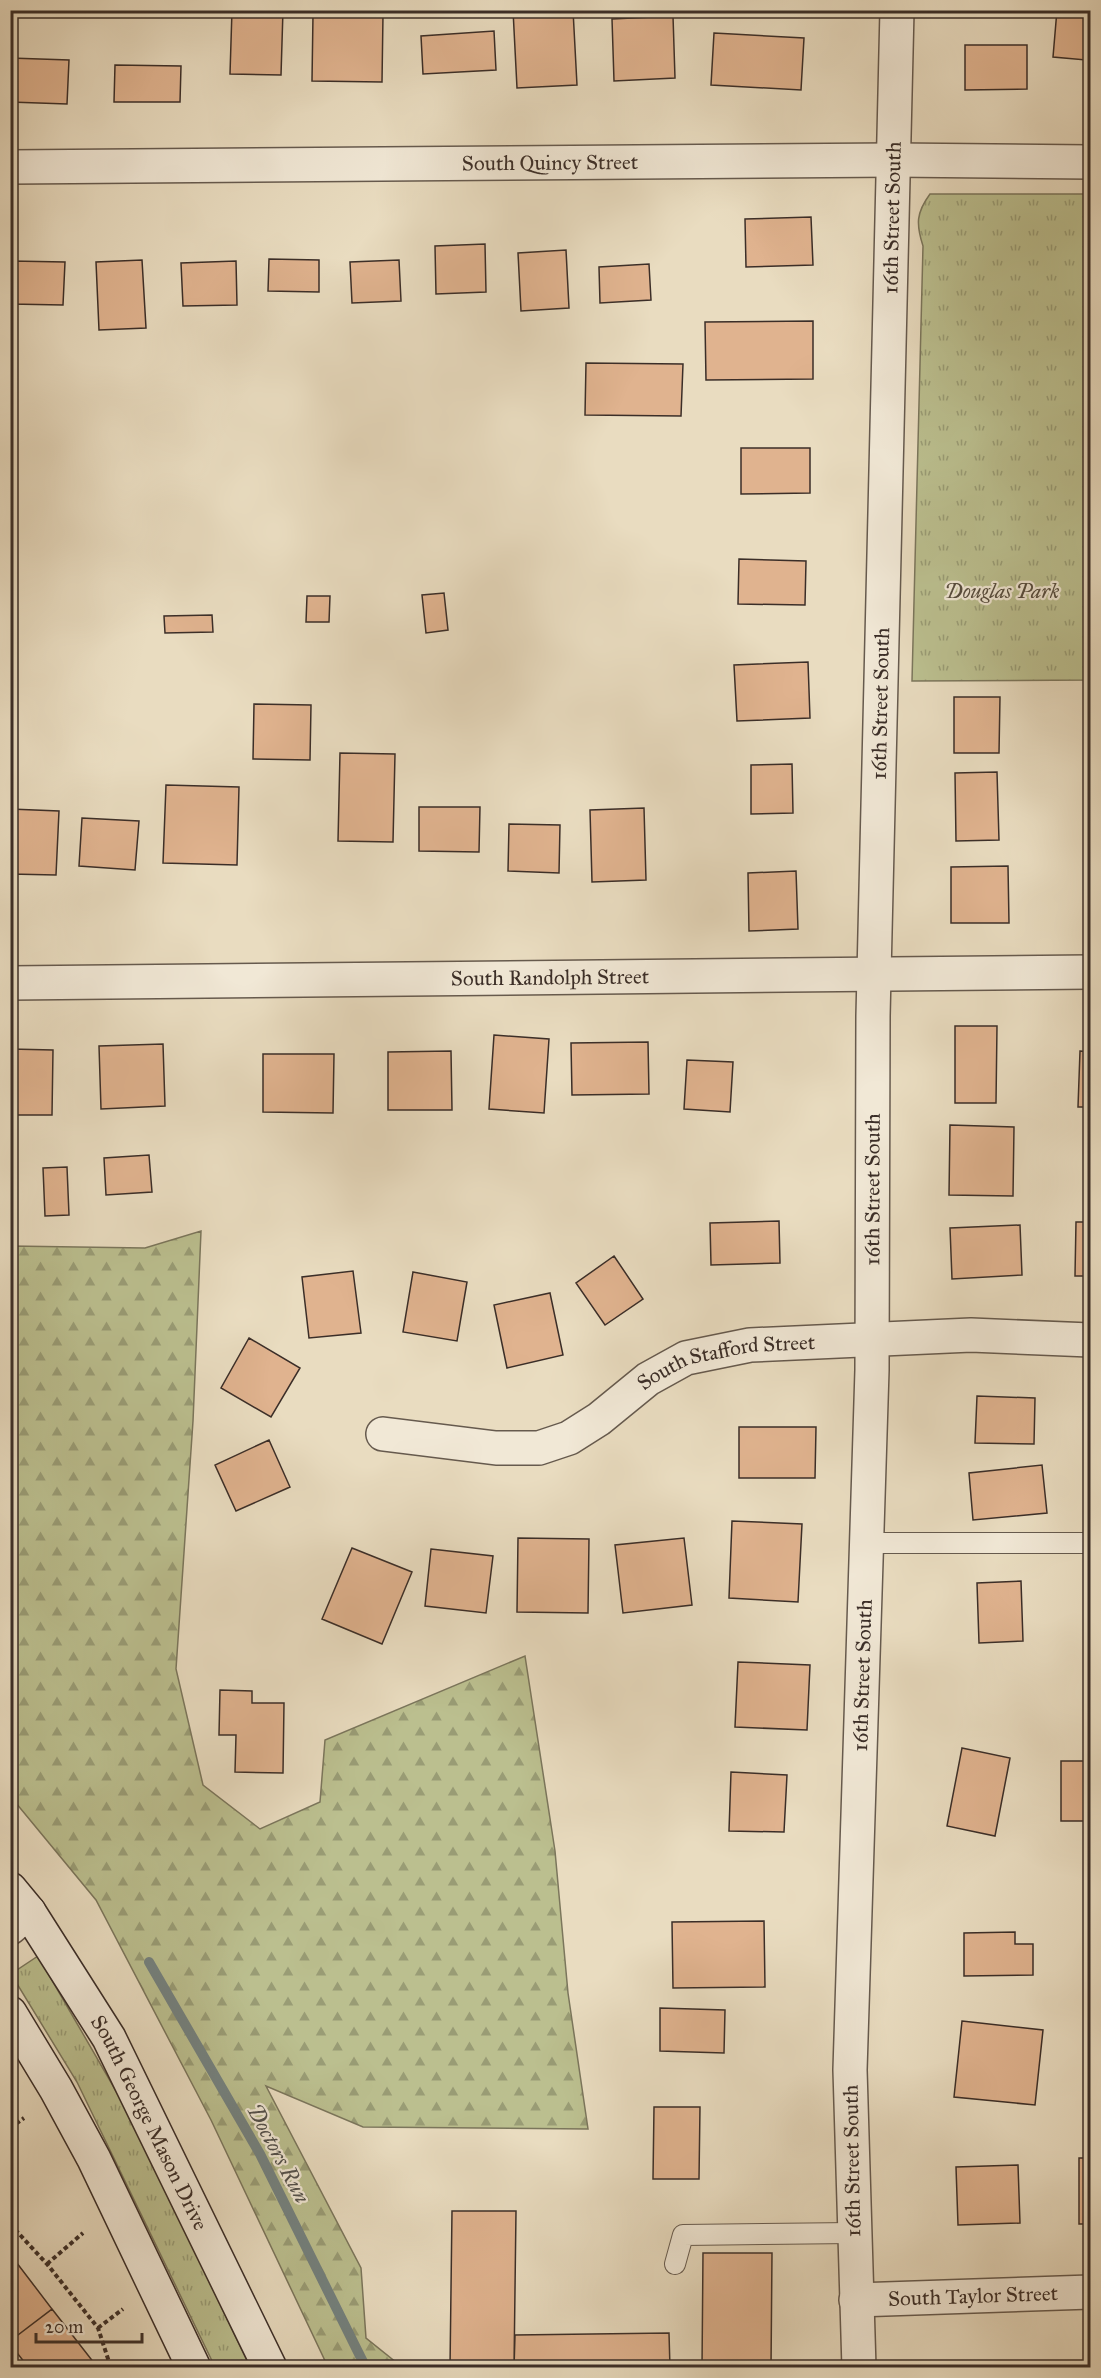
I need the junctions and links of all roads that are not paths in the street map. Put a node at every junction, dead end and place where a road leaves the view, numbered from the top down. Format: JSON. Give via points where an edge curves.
{"nodes":[{"id":1,"x":897,"y":10,"type":"edge"},
{"id":2,"x":894,"y":160,"type":"junction"},
{"id":3,"x":1090,"y":162,"type":"edge"},
{"id":4,"x":10,"y":167,"type":"edge"},
{"id":5,"x":1090,"y":972,"type":"edge"},
{"id":6,"x":874,"y":973,"type":"junction"},
{"id":7,"x":10,"y":983,"type":"edge"},
{"id":8,"x":873,"y":1338,"type":"junction"},
{"id":9,"x":1090,"y":1340,"type":"edge"},
{"id":10,"x":383,"y":1434,"type":"dead end"},
{"id":11,"x":867,"y":1543,"type":"junction"},
{"id":12,"x":1090,"y":1543,"type":"edge"},
{"id":13,"x":17,"y":1910,"type":"edge"},
{"id":14,"x":10,"y":2013,"type":"edge"},
{"id":15,"x":854,"y":2233,"type":"junction"},
{"id":16,"x":675,"y":2264,"type":"dead end"},
{"id":17,"x":1090,"y":2292,"type":"edge"},
{"id":18,"x":856,"y":2300,"type":"junction"},
{"id":19,"x":194,"y":2367,"type":"edge"},
{"id":20,"x":270,"y":2367,"type":"edge"},
{"id":21,"x":860,"y":2367,"type":"edge"}],
"edges":[{"from":1,"to":2,"type":"street","name":"16th Street South"},
{"from":2,"to":3,"type":"street","name":"South Quincy Street"},
{"from":2,"to":4,"type":"street","name":"South Quincy Street"},
{"from":2,"to":6,"type":"street","name":"16th Street South"},
{"from":5,"to":6,"type":"street","name":"South Randolph Street"},
{"from":6,"to":7,"type":"street","name":"South Randolph Street"},
{"from":6,"to":8,"type":"street","name":"16th Street South"},
{"from":8,"to":9,"type":"street","name":"South Stafford Street","via":[[970,1335]]},
{"from":8,"to":10,"type":"street","name":"South Stafford Street","via":[[750,1345],[686,1358],[648,1379],[569,1438],[539,1448],[496,1448]]},
{"from":8,"to":11,"type":"street","name":"16th Street South"},
{"from":11,"to":12,"type":"lane"},
{"from":11,"to":15,"type":"street","name":"16th Street South","via":[[850,2070]]},
{"from":13,"to":20,"type":"street","name":"South George Mason Drive","via":[[109,2038]]},
{"from":14,"to":19,"type":"street","via":[[94,2159]]},
{"from":15,"to":16,"type":"lane","via":[[683,2235]]},
{"from":15,"to":18,"type":"street","name":"16th Street South"},
{"from":17,"to":18,"type":"street","name":"South Taylor Street"},
{"from":18,"to":21,"type":"street","name":"16th Street South"}]}
